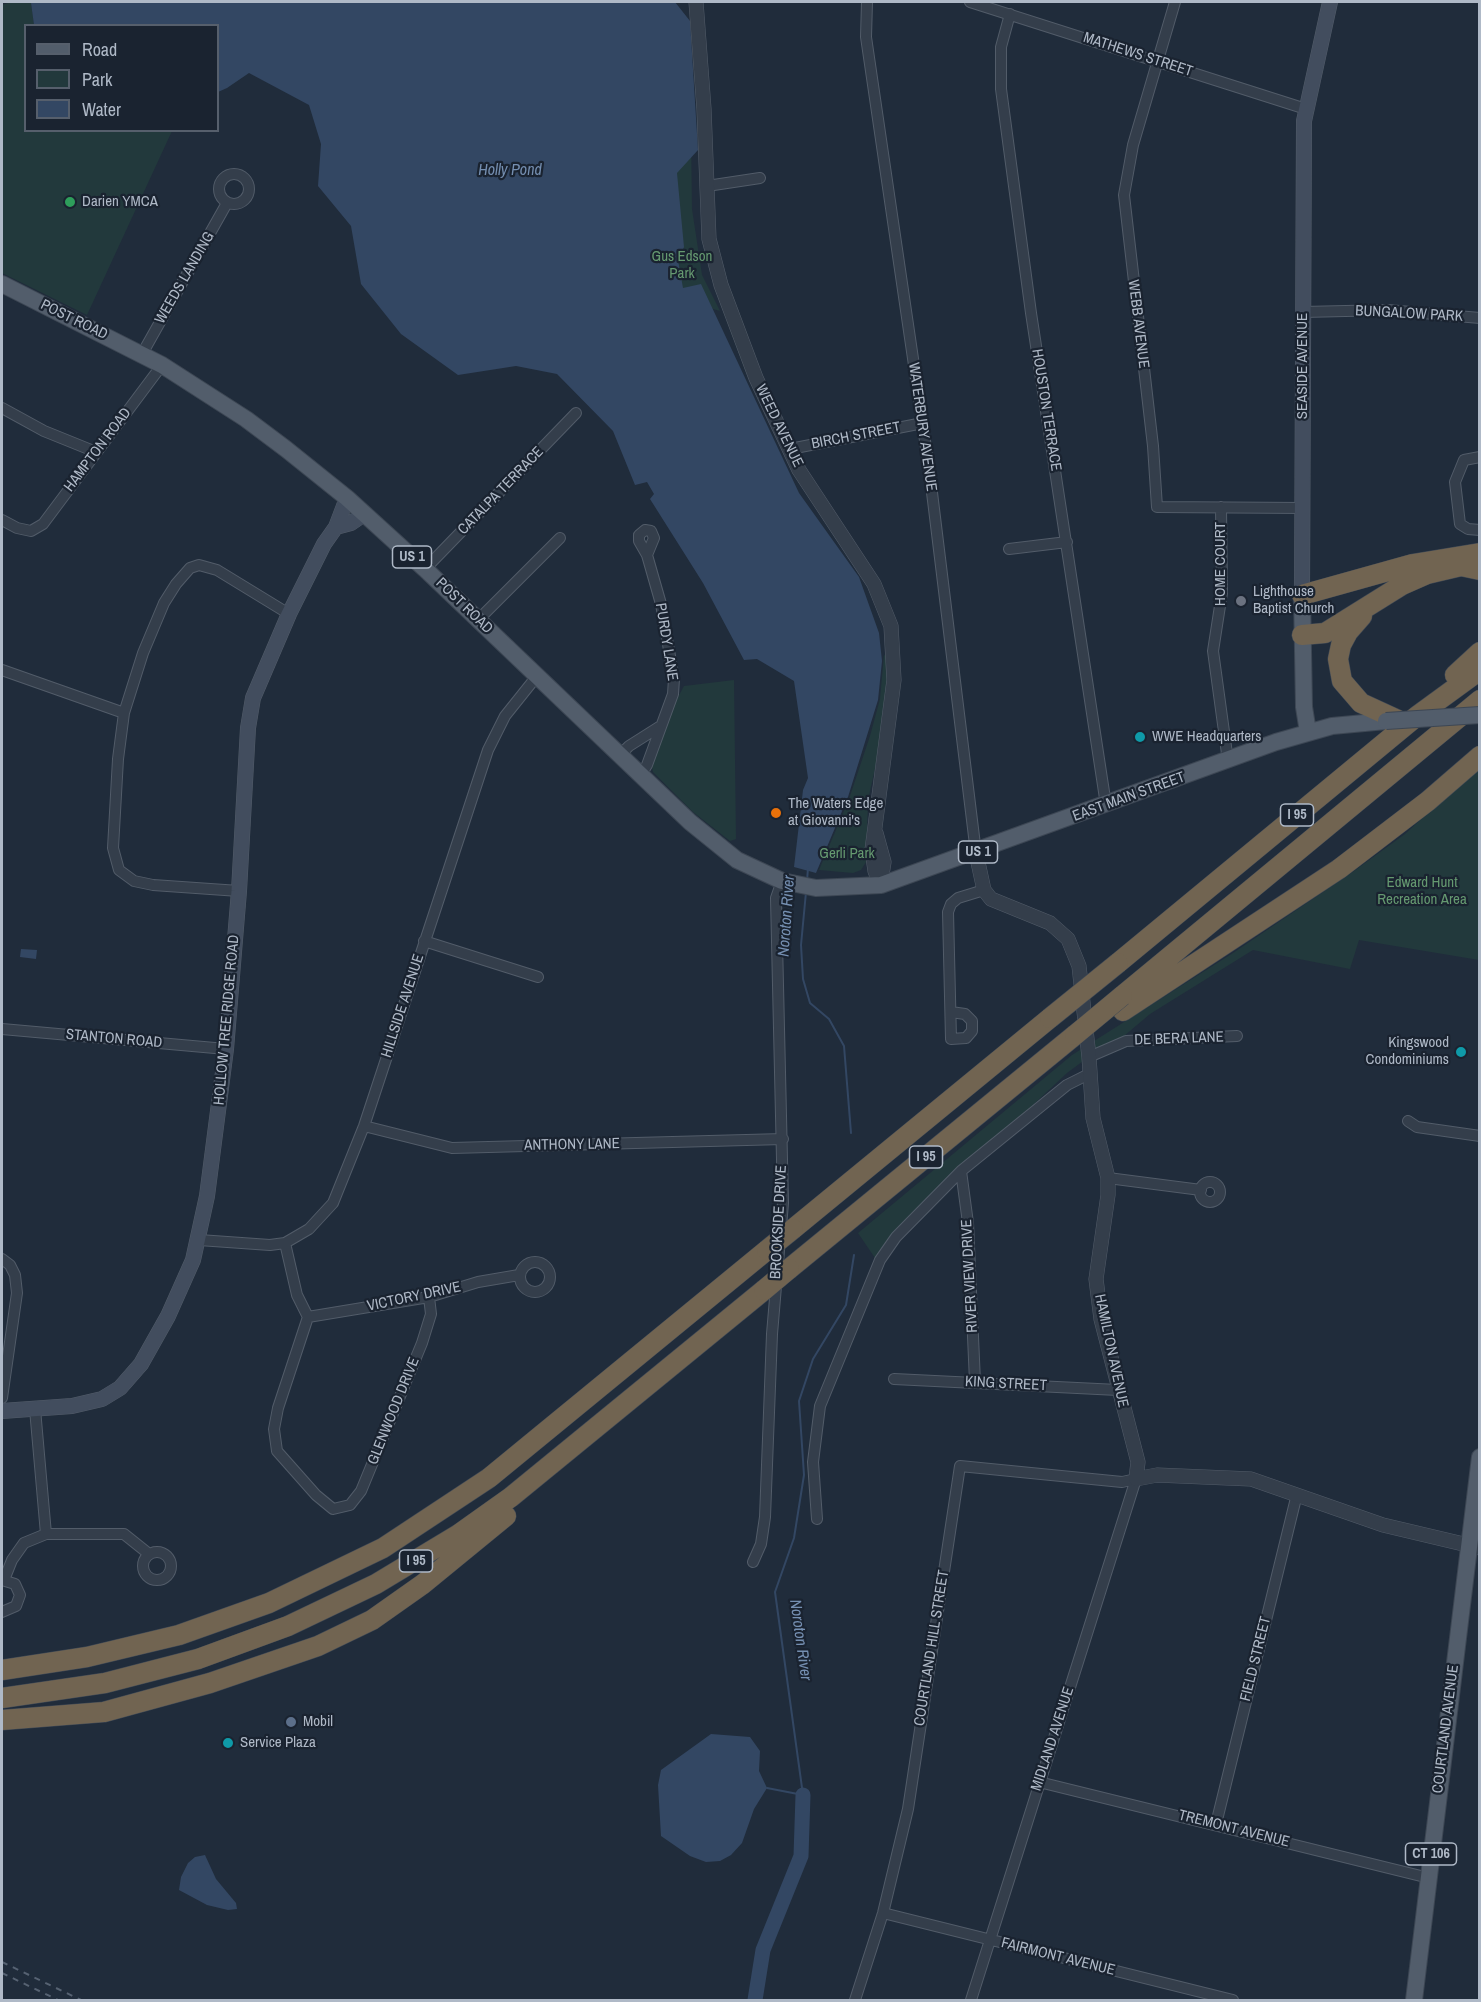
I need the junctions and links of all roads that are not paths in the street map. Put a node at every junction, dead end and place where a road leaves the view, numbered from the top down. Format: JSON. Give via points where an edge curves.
{"nodes":[{"id":1,"x":696,"y":2,"type":"edge"},
{"id":2,"x":867,"y":2,"type":"edge"},
{"id":3,"x":970,"y":2,"type":"edge"},
{"id":4,"x":1175,"y":2,"type":"edge"},
{"id":5,"x":1330,"y":2,"type":"edge"},
{"id":6,"x":1010,"y":14,"type":"junction"},
{"id":7,"x":1158,"y":62,"type":"junction"},
{"id":8,"x":1306,"y":109,"type":"junction"},
{"id":9,"x":760,"y":178,"type":"dead end"},
{"id":10,"x":707,"y":186,"type":"junction"},
{"id":11,"x":228,"y":203,"type":"dead end"},
{"id":12,"x":2,"y":284,"type":"edge"},
{"id":13,"x":1303,"y":312,"type":"junction"},
{"id":14,"x":1479,"y":318,"type":"edge"},
{"id":15,"x":142,"y":354,"type":"junction"},
{"id":16,"x":162,"y":365,"type":"junction"},
{"id":17,"x":2,"y":408,"type":"edge"},
{"id":18,"x":576,"y":413,"type":"dead end"},
{"id":19,"x":923,"y":423,"type":"junction"},
{"id":20,"x":789,"y":449,"type":"junction"},
{"id":21,"x":96,"y":452,"type":"junction"},
{"id":22,"x":1479,"y":457,"type":"edge"},
{"id":23,"x":347,"y":498,"type":"junction"},
{"id":24,"x":1221,"y":507,"type":"junction"},
{"id":25,"x":1303,"y":508,"type":"junction"},
{"id":26,"x":364,"y":514,"type":"junction"},
{"id":27,"x":2,"y":520,"type":"edge"},
{"id":28,"x":336,"y":527,"type":"junction"},
{"id":29,"x":1479,"y":531,"type":"edge"},
{"id":30,"x":560,"y":538,"type":"dead end"},
{"id":31,"x":1067,"y":542,"type":"junction"},
{"id":32,"x":1009,"y":549,"type":"dead end"},
{"id":33,"x":1479,"y":553,"type":"edge"},
{"id":34,"x":647,"y":555,"type":"dead end"},
{"id":35,"x":425,"y":569,"type":"junction"},
{"id":36,"x":1479,"y":570,"type":"edge"},
{"id":37,"x":1389,"y":593,"type":"junction"},
{"id":38,"x":1302,"y":595,"type":"junction"},
{"id":39,"x":289,"y":614,"type":"junction"},
{"id":40,"x":479,"y":619,"type":"junction"},
{"id":41,"x":1302,"y":635,"type":"junction"},
{"id":42,"x":1479,"y":652,"type":"edge"},
{"id":43,"x":2,"y":670,"type":"edge"},
{"id":44,"x":1479,"y":670,"type":"edge"},
{"id":45,"x":537,"y":676,"type":"junction"},
{"id":46,"x":1479,"y":700,"type":"edge"},
{"id":47,"x":124,"y":713,"type":"junction"},
{"id":48,"x":1479,"y":715,"type":"edge"},
{"id":49,"x":1392,"y":720,"type":"junction"},
{"id":50,"x":659,"y":727,"type":"junction"},
{"id":51,"x":1308,"y":732,"type":"junction"},
{"id":52,"x":619,"y":756,"type":"junction"},
{"id":53,"x":1479,"y":756,"type":"edge"},
{"id":54,"x":1228,"y":762,"type":"junction"},
{"id":55,"x":641,"y":776,"type":"junction"},
{"id":56,"x":1106,"y":806,"type":"junction"},
{"id":57,"x":1305,"y":809,"type":"junction"},
{"id":58,"x":976,"y":853,"type":"junction"},
{"id":59,"x":786,"y":882,"type":"junction"},
{"id":60,"x":881,"y":885,"type":"junction"},
{"id":61,"x":984,"y":890,"type":"junction"},
{"id":62,"x":239,"y":891,"type":"junction"},
{"id":63,"x":424,"y":941,"type":"junction"},
{"id":64,"x":538,"y":977,"type":"dead end"},
{"id":65,"x":1122,"y":1004,"type":"junction"},
{"id":66,"x":951,"y":1012,"type":"dead end"},
{"id":67,"x":2,"y":1029,"type":"edge"},
{"id":68,"x":1237,"y":1036,"type":"dead end"},
{"id":69,"x":226,"y":1049,"type":"junction"},
{"id":70,"x":1089,"y":1057,"type":"junction"},
{"id":71,"x":1089,"y":1074,"type":"junction"},
{"id":72,"x":1408,"y":1121,"type":"dead end"},
{"id":73,"x":364,"y":1126,"type":"junction"},
{"id":74,"x":1479,"y":1136,"type":"edge"},
{"id":75,"x":783,"y":1139,"type":"junction"},
{"id":76,"x":961,"y":1171,"type":"junction"},
{"id":77,"x":1108,"y":1178,"type":"junction"},
{"id":78,"x":1201,"y":1190,"type":"dead end"},
{"id":79,"x":199,"y":1240,"type":"junction"},
{"id":80,"x":285,"y":1243,"type":"junction"},
{"id":81,"x":2,"y":1259,"type":"edge"},
{"id":82,"x":519,"y":1275,"type":"dead end"},
{"id":83,"x":429,"y":1297,"type":"junction"},
{"id":84,"x":308,"y":1317,"type":"junction"},
{"id":85,"x":894,"y":1379,"type":"dead end"},
{"id":86,"x":975,"y":1382,"type":"junction"},
{"id":87,"x":1118,"y":1390,"type":"junction"},
{"id":88,"x":2,"y":1398,"type":"edge"},
{"id":89,"x":35,"y":1409,"type":"junction"},
{"id":90,"x":2,"y":1411,"type":"edge"},
{"id":91,"x":571,"y":1448,"type":"junction"},
{"id":92,"x":1479,"y":1457,"type":"edge"},
{"id":93,"x":1137,"y":1479,"type":"junction"},
{"id":94,"x":1297,"y":1494,"type":"junction"},
{"id":95,"x":817,"y":1519,"type":"dead end"},
{"id":96,"x":46,"y":1534,"type":"junction"},
{"id":97,"x":1474,"y":1547,"type":"edge"},
{"id":98,"x":149,"y":1554,"type":"dead end"},
{"id":99,"x":753,"y":1562,"type":"dead end"},
{"id":100,"x":3,"y":1580,"type":"edge"},
{"id":101,"x":2,"y":1612,"type":"edge"},
{"id":102,"x":2,"y":1670,"type":"edge"},
{"id":103,"x":2,"y":1698,"type":"edge"},
{"id":104,"x":2,"y":1720,"type":"edge"},
{"id":105,"x":1040,"y":1782,"type":"junction"},
{"id":106,"x":1216,"y":1824,"type":"junction"},
{"id":107,"x":1429,"y":1878,"type":"junction"},
{"id":108,"x":883,"y":1913,"type":"junction"},
{"id":109,"x":990,"y":1941,"type":"junction"},
{"id":110,"x":855,"y":2001,"type":"edge"},
{"id":111,"x":971,"y":2001,"type":"edge"},
{"id":112,"x":1233,"y":2001,"type":"edge"},
{"id":113,"x":1414,"y":2001,"type":"edge"}],
"edges":[{"from":1,"to":10,"type":"street","name":"WEED AVENUE"},
{"from":2,"to":19,"type":"street","name":"WATERBURY AVENUE","via":[[866,37]]},
{"from":3,"to":6,"type":"street","name":"MATHEWS STREET"},
{"from":4,"to":7,"type":"street","name":"WEBB AVENUE"},
{"from":5,"to":8,"type":"main road","name":"SEASIDE AVENUE"},
{"from":6,"to":7,"type":"street","name":"MATHEWS STREET"},
{"from":6,"to":31,"type":"street","name":"HOUSTON TERRACE","via":[[1001,47],[1001,89]]},
{"from":7,"to":8,"type":"street","name":"MATHEWS STREET"},
{"from":7,"to":24,"type":"street","name":"WEBB AVENUE","via":[[1133,145],[1124,195],[1157,507]]},
{"from":8,"to":13,"type":"main road","name":"SEASIDE AVENUE"},
{"from":9,"to":10,"type":"street"},
{"from":10,"to":20,"type":"street","name":"WEED AVENUE","via":[[709,239],[721,285],[756,378]]},
{"from":11,"to":15,"type":"street","name":"WEEDS LANDING"},
{"from":12,"to":15,"type":"main road","name":"POST ROAD","number":"US 1"},
{"from":13,"to":14,"type":"street","name":"BUNGALOW PARK","via":[[1388,310]]},
{"from":13,"to":25,"type":"main road","name":"SEASIDE AVENUE"},
{"from":15,"to":16,"type":"main road","name":"POST ROAD","number":"US 1"},
{"from":16,"to":21,"type":"street","name":"HAMPTON ROAD"},
{"from":16,"to":23,"type":"main road","name":"POST ROAD","number":"US 1","via":[[246,418]]},
{"from":17,"to":21,"type":"street"},
{"from":18,"to":35,"type":"street","name":"CATALPA TERRACE"},
{"from":19,"to":20,"type":"street","name":"BIRCH STREET"},
{"from":19,"to":58,"type":"street","name":"WATERBURY AVENUE"},
{"from":20,"to":60,"type":"street","name":"WEED AVENUE","via":[[874,584],[891,626],[894,680],[872,850]]},
{"from":21,"to":27,"type":"street","name":"HAMPTON ROAD","via":[[43,524],[31,531]]},
{"from":22,"to":29,"type":"street","via":[[1464,460],[1455,482],[1460,524]]},
{"from":23,"to":26,"type":"main road","name":"POST ROAD","number":"US 1"},
{"from":23,"to":28,"type":"main road","name":"HOLLOW TREE RIDGE ROAD"},
{"from":24,"to":25,"type":"street","name":"WEBB AVENUE"},
{"from":24,"to":54,"type":"street","name":"HOME COURT","via":[[1222,593],[1213,643]]},
{"from":25,"to":38,"type":"main road","name":"SEASIDE AVENUE"},
{"from":26,"to":28,"type":"main road"},
{"from":26,"to":35,"type":"main road","name":"POST ROAD","number":"US 1"},
{"from":28,"to":39,"type":"main road","name":"HOLLOW TREE RIDGE ROAD"},
{"from":30,"to":40,"type":"street"},
{"from":31,"to":32,"type":"street"},
{"from":31,"to":56,"type":"street","name":"HOUSTON TERRACE"},
{"from":33,"to":38,"type":"highway","via":[[1413,564]]},
{"from":34,"to":50,"type":"street","name":"PURDY LANE","via":[[666,627],[674,679],[673,694]]},
{"from":35,"to":40,"type":"main road","name":"POST ROAD","number":"US 1"},
{"from":36,"to":37,"type":"highway","via":[[1461,566],[1439,570]]},
{"from":37,"to":41,"type":"highway","via":[[1325,633]]},
{"from":37,"to":49,"type":"highway","via":[[1348,632],[1339,652],[1339,667],[1342,681],[1355,698]]},
{"from":38,"to":41,"type":"main road","name":"SEASIDE AVENUE"},
{"from":39,"to":47,"type":"street","via":[[217,570],[199,565],[190,568],[164,603]]},
{"from":39,"to":62,"type":"main road","name":"HOLLOW TREE RIDGE ROAD","via":[[253,698]]},
{"from":40,"to":45,"type":"main road","name":"POST ROAD","number":"US 1"},
{"from":41,"to":51,"type":"main road","name":"SEASIDE AVENUE"},
{"from":42,"to":57,"type":"highway"},
{"from":43,"to":47,"type":"street"},
{"from":44,"to":57,"type":"highway","number":"I 95"},
{"from":45,"to":52,"type":"main road","name":"POST ROAD","number":"US 1"},
{"from":45,"to":63,"type":"street","name":"HILLSIDE AVENUE","via":[[505,716],[488,750]]},
{"from":46,"to":65,"type":"highway","number":"I 95","via":[[1401,762]]},
{"from":47,"to":62,"type":"street","via":[[113,848],[119,870],[134,881],[153,885]]},
{"from":48,"to":49,"type":"main road","name":"EAST MAIN STREET","number":"US 1","bridge":true},
{"from":49,"to":51,"type":"main road","name":"EAST MAIN STREET","number":"US 1"},
{"from":50,"to":52,"type":"street"},
{"from":50,"to":55,"type":"street","name":"PURDY LANE"},
{"from":51,"to":54,"type":"main road","name":"EAST MAIN STREET","number":"US 1"},
{"from":52,"to":55,"type":"main road","name":"POST ROAD","number":"US 1"},
{"from":53,"to":65,"type":"highway","via":[[1421,807],[1339,869]]},
{"from":54,"to":56,"type":"main road","name":"EAST MAIN STREET","number":"US 1"},
{"from":55,"to":59,"type":"main road","name":"POST ROAD","number":"US 1","via":[[719,847],[750,867]]},
{"from":56,"to":58,"type":"main road","name":"EAST MAIN STREET","number":"US 1"},
{"from":57,"to":102,"type":"highway","number":"I 95","bridge":true,"via":[[489,1478],[383,1548],[269,1603],[180,1635],[87,1657]]},
{"from":58,"to":60,"type":"main road","name":"EAST MAIN STREET","number":"US 1"},
{"from":58,"to":61,"type":"street"},
{"from":59,"to":60,"type":"main road","name":"EAST MAIN STREET","number":"US 1","via":[[816,888]]},
{"from":59,"to":75,"type":"street","name":"BROOKSIDE DRIVE","via":[[776,898]]},
{"from":61,"to":66,"type":"street","via":[[958,898],[949,908]]},
{"from":61,"to":70,"type":"street","name":"HAMILTON AVENUE","via":[[1000,904],[1050,923],[1068,939],[1079,966]]},
{"from":62,"to":69,"type":"main road","name":"HOLLOW TREE RIDGE ROAD"},
{"from":63,"to":64,"type":"street"},
{"from":63,"to":73,"type":"street","name":"HILLSIDE AVENUE"},
{"from":65,"to":91,"type":"highway","number":"I 95","bridge":true,"via":[[1069,1040]]},
{"from":67,"to":69,"type":"street","name":"STANTON ROAD"},
{"from":68,"to":70,"type":"street","name":"DE BERA LANE","via":[[1126,1041]]},
{"from":69,"to":79,"type":"main road","name":"HOLLOW TREE RIDGE ROAD"},
{"from":70,"to":71,"type":"street","name":"HAMILTON AVENUE"},
{"from":71,"to":76,"type":"street","via":[[1066,1085]]},
{"from":71,"to":77,"type":"street","name":"HAMILTON AVENUE","via":[[1093,1118]]},
{"from":72,"to":74,"type":"street","via":[[1417,1127]]},
{"from":73,"to":75,"type":"street","name":"ANTHONY LANE","via":[[452,1148]]},
{"from":73,"to":80,"type":"street","name":"HILLSIDE AVENUE","via":[[333,1203],[309,1228]]},
{"from":75,"to":99,"type":"street","name":"BROOKSIDE DRIVE","via":[[783,1203],[772,1334],[765,1517]]},
{"from":76,"to":86,"type":"street","name":"RIVER VIEW DRIVE","via":[[968,1223]]},
{"from":76,"to":95,"type":"street","via":[[896,1237],[880,1260],[820,1406],[813,1462]]},
{"from":77,"to":78,"type":"street"},
{"from":77,"to":87,"type":"street","name":"HAMILTON AVENUE","via":[[1096,1279]]},
{"from":79,"to":80,"type":"street"},
{"from":79,"to":89,"type":"main road","name":"HOLLOW TREE RIDGE ROAD","via":[[168,1316],[141,1364],[120,1388],[102,1399]]},
{"from":80,"to":84,"type":"street","via":[[297,1295]]},
{"from":81,"to":88,"type":"street","via":[[15,1275],[17,1293]]},
{"from":82,"to":83,"type":"street","name":"VICTORY DRIVE"},
{"from":83,"to":84,"type":"street","name":"VICTORY DRIVE"},
{"from":83,"to":84,"type":"street","name":"GLENWOOD DRIVE","via":[[431,1314],[422,1343],[361,1491],[350,1505],[333,1509],[277,1451],[274,1429]]},
{"from":85,"to":86,"type":"street","name":"KING STREET"},
{"from":86,"to":87,"type":"street","name":"KING STREET"},
{"from":87,"to":93,"type":"street","name":"HAMILTON AVENUE","via":[[1138,1462]]},
{"from":89,"to":90,"type":"main road","name":"HOLLOW TREE RIDGE ROAD"},
{"from":89,"to":96,"type":"street"},
{"from":91,"to":103,"type":"highway","number":"I 95","via":[[459,1534],[394,1574],[318,1613],[249,1642],[168,1668],[73,1689]]},
{"from":91,"to":104,"type":"highway","via":[[545,1485],[423,1584],[372,1620],[318,1646],[210,1683],[105,1712]]},
{"from":92,"to":97,"type":"main road","name":"COURTLAND AVENUE","number":"CT 106"},
{"from":93,"to":94,"type":"street","via":[[1157,1475],[1244,1478]]},
{"from":93,"to":105,"type":"street","name":"MIDLAND AVENUE"},
{"from":93,"to":108,"type":"street","name":"COURTLAND HILL STREET","via":[[1122,1482],[960,1466],[908,1809]]},
{"from":94,"to":97,"type":"street","via":[[1383,1525]]},
{"from":94,"to":106,"type":"street","name":"FIELD STREET"},
{"from":96,"to":98,"type":"street","via":[[124,1534]]},
{"from":96,"to":100,"type":"street","via":[[24,1543]]},
{"from":97,"to":107,"type":"main road","name":"COURTLAND AVENUE","number":"CT 106"},
{"from":100,"to":101,"type":"street","via":[[15,1584],[20,1595],[16,1606]]},
{"from":105,"to":106,"type":"street","name":"TREMONT AVENUE"},
{"from":105,"to":109,"type":"street","name":"MIDLAND AVENUE"},
{"from":106,"to":107,"type":"street","name":"TREMONT AVENUE"},
{"from":107,"to":113,"type":"main road","name":"COURTLAND AVENUE","number":"CT 106"},
{"from":108,"to":109,"type":"street","name":"FAIRMONT AVENUE"},
{"from":108,"to":110,"type":"street","name":"COURTLAND HILL STREET"},
{"from":109,"to":111,"type":"street","name":"MIDLAND AVENUE"},
{"from":109,"to":112,"type":"street","name":"FAIRMONT AVENUE"}]}
